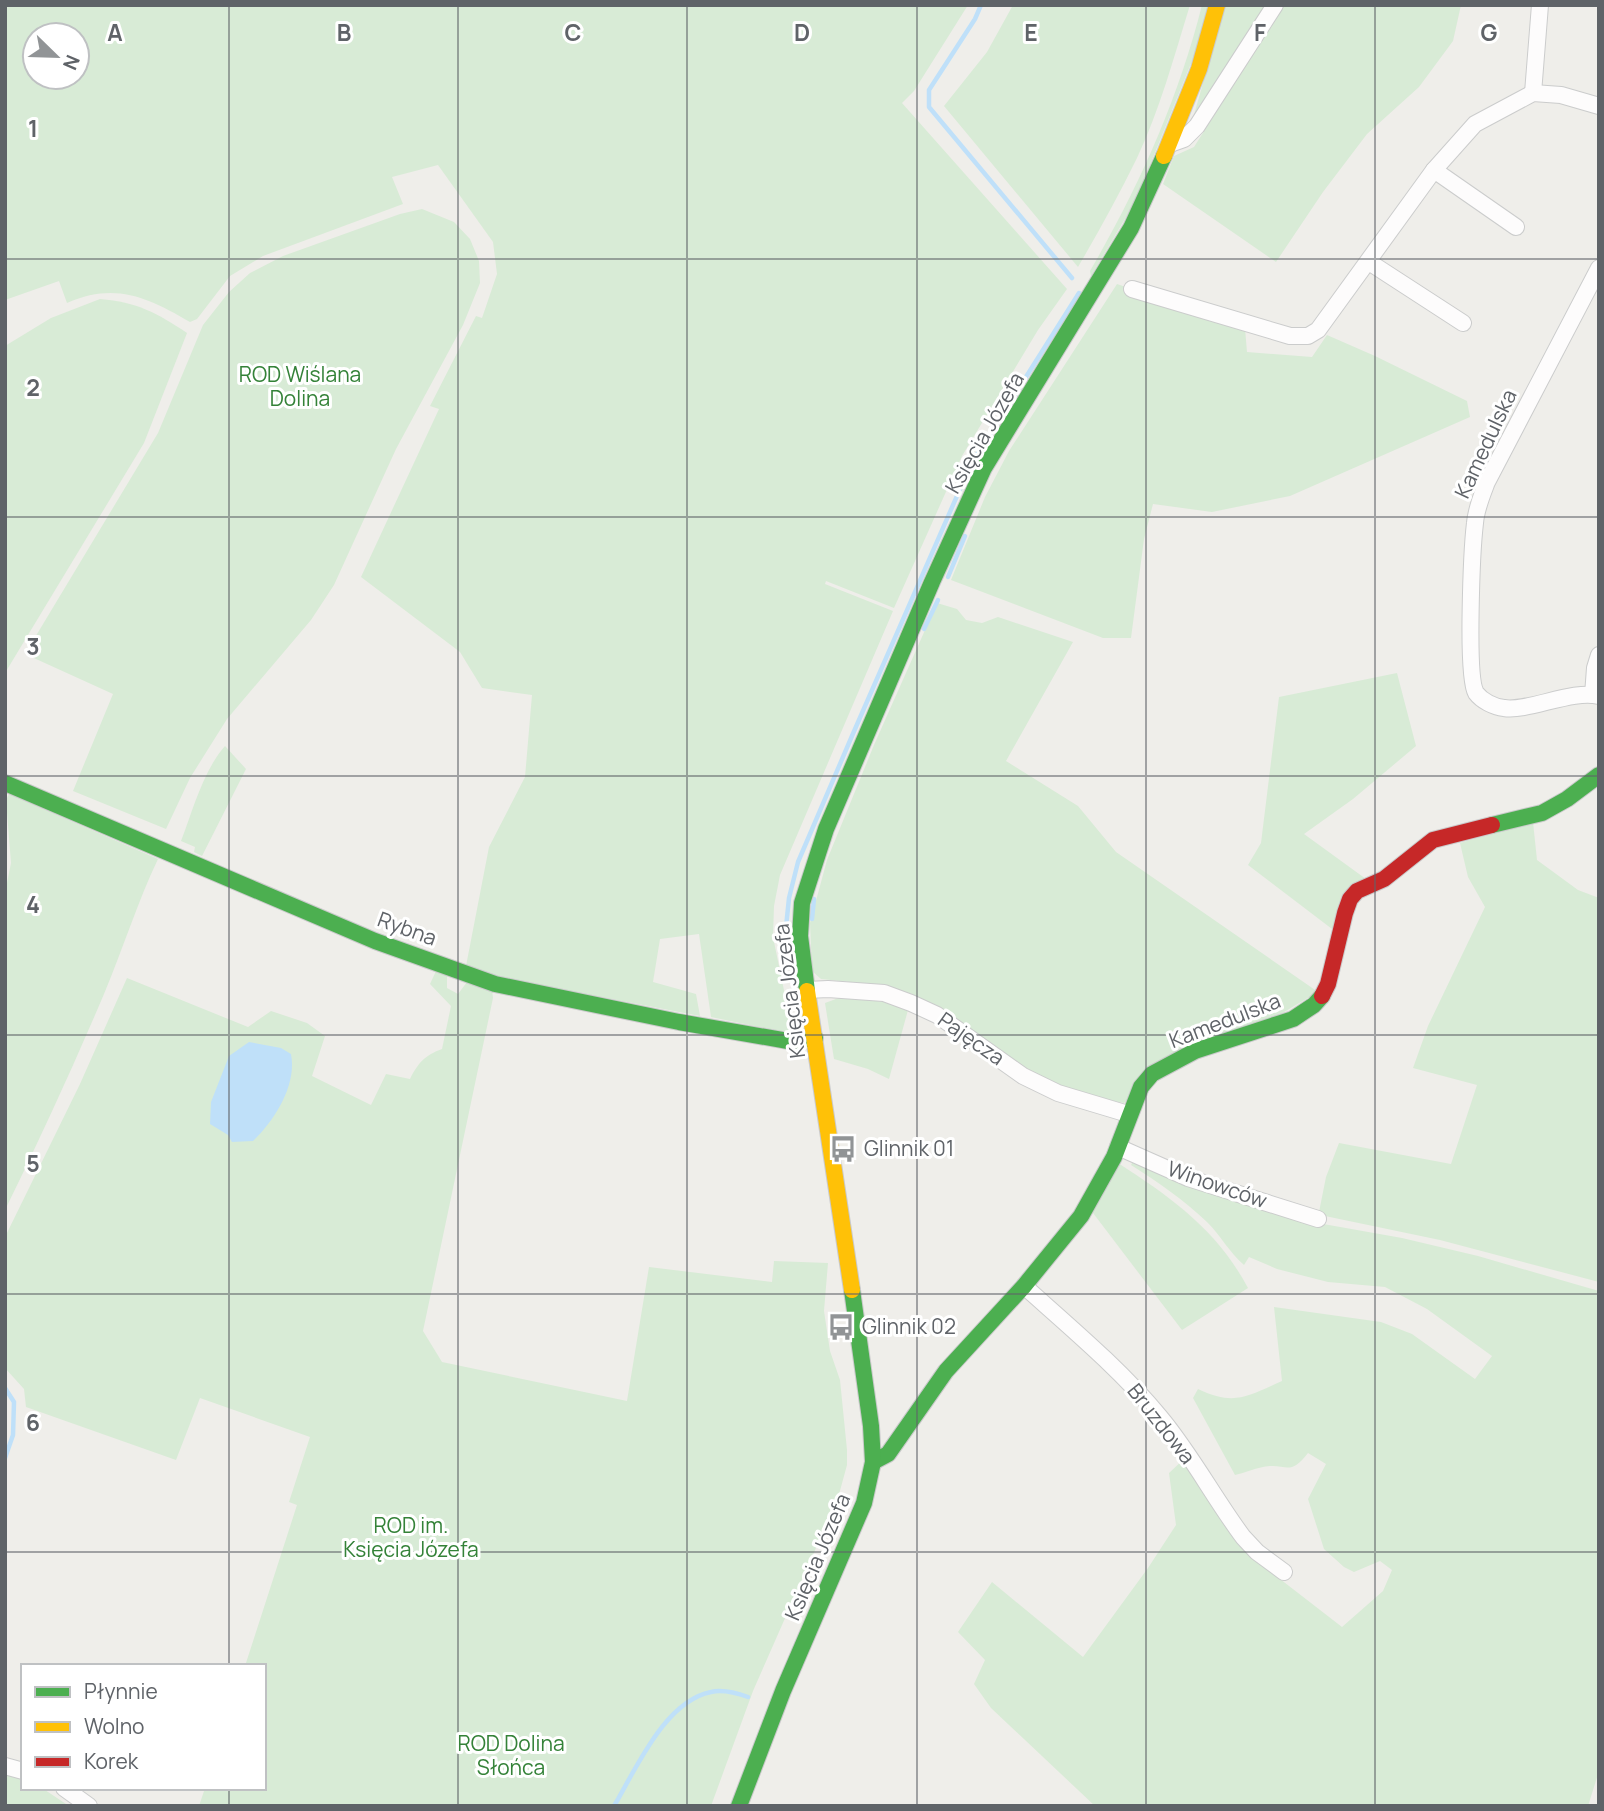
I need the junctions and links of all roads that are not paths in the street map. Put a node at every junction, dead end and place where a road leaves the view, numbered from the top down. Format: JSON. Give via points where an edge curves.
{"nodes":[{"id":1,"x":1217,"y":5,"type":"edge"},
{"id":2,"x":1275,"y":5,"type":"edge"},
{"id":3,"x":1540,"y":5,"type":"edge"},
{"id":4,"x":1533,"y":93,"type":"junction"},
{"id":5,"x":1599,"y":106,"type":"edge"},
{"id":6,"x":1170,"y":144,"type":"junction"},
{"id":7,"x":1434,"y":170,"type":"junction"},
{"id":8,"x":1516,"y":227,"type":"dead end"},
{"id":9,"x":1369,"y":262,"type":"junction"},
{"id":10,"x":1599,"y":268,"type":"edge"},
{"id":11,"x":1132,"y":289,"type":"dead end"},
{"id":12,"x":1463,"y":323,"type":"dead end"},
{"id":13,"x":1599,"y":655,"type":"edge"},
{"id":14,"x":1596,"y":696,"type":"edge"},
{"id":15,"x":1599,"y":775,"type":"edge"},
{"id":16,"x":5,"y":783,"type":"edge"},
{"id":17,"x":807,"y":990,"type":"junction"},
{"id":18,"x":815,"y":1038,"type":"junction"},
{"id":19,"x":1128,"y":1114,"type":"junction"},
{"id":20,"x":1118,"y":1147,"type":"junction"},
{"id":21,"x":1318,"y":1219,"type":"dead end"},
{"id":22,"x":1024,"y":1286,"type":"junction"},
{"id":23,"x":873,"y":1462,"type":"junction"},
{"id":24,"x":1284,"y":1572,"type":"dead end"},
{"id":25,"x":67,"y":1790,"type":"edge"},
{"id":26,"x":89,"y":1806,"type":"edge"},
{"id":27,"x":739,"y":1806,"type":"edge"}],
"edges":[{"from":1,"to":6,"type":"main road","name":"Księcia Józefa"},
{"from":2,"to":6,"type":"street","via":[[1198,126]]},
{"from":3,"to":4,"type":"street"},
{"from":4,"to":5,"type":"street"},
{"from":4,"to":7,"type":"street","via":[[1475,124]]},
{"from":6,"to":17,"type":"main road","name":"Księcia Józefa","via":[[1112,260],[984,468],[826,829],[802,903],[800,936]]},
{"from":7,"to":8,"type":"street"},
{"from":7,"to":9,"type":"street"},
{"from":9,"to":11,"type":"street","via":[[1318,330],[1308,336],[1290,336]]},
{"from":9,"to":12,"type":"street"},
{"from":10,"to":14,"type":"street","name":"Kamedulska","via":[[1480,501],[1475,520],[1471,635],[1475,692],[1491,704],[1506,709]]},
{"from":13,"to":14,"type":"street"},
{"from":15,"to":19,"type":"main road","name":"Kamedulska","via":[[1542,813],[1433,840],[1384,879],[1357,891],[1345,913],[1328,984],[1314,1005],[1293,1020],[1195,1051],[1152,1074]]},
{"from":16,"to":18,"type":"main road","name":"Rybna","via":[[375,941],[495,984],[788,1041]]},
{"from":17,"to":18,"type":"main road","name":"Księcia Józefa"},
{"from":17,"to":19,"type":"street","name":"Pajęcza","via":[[884,993],[911,1003],[937,1014],[1023,1076],[1058,1093]]},
{"from":18,"to":23,"type":"main road","name":"Księcia Józefa"},
{"from":19,"to":20,"type":"main road","name":"Kamedulska"},
{"from":20,"to":21,"type":"street","name":"Winowców","via":[[1188,1178]]},
{"from":20,"to":22,"type":"main road","name":"Kamedulska","via":[[1081,1216]]},
{"from":22,"to":23,"type":"main road","name":"Kamedulska","via":[[946,1371],[888,1454]]},
{"from":22,"to":24,"type":"street","name":"Bruzdowa","via":[[1146,1400],[1242,1537]]},
{"from":23,"to":27,"type":"main road","name":"Księcia Józefa","via":[[864,1503]]},
{"from":25,"to":26,"type":"street"}]}
